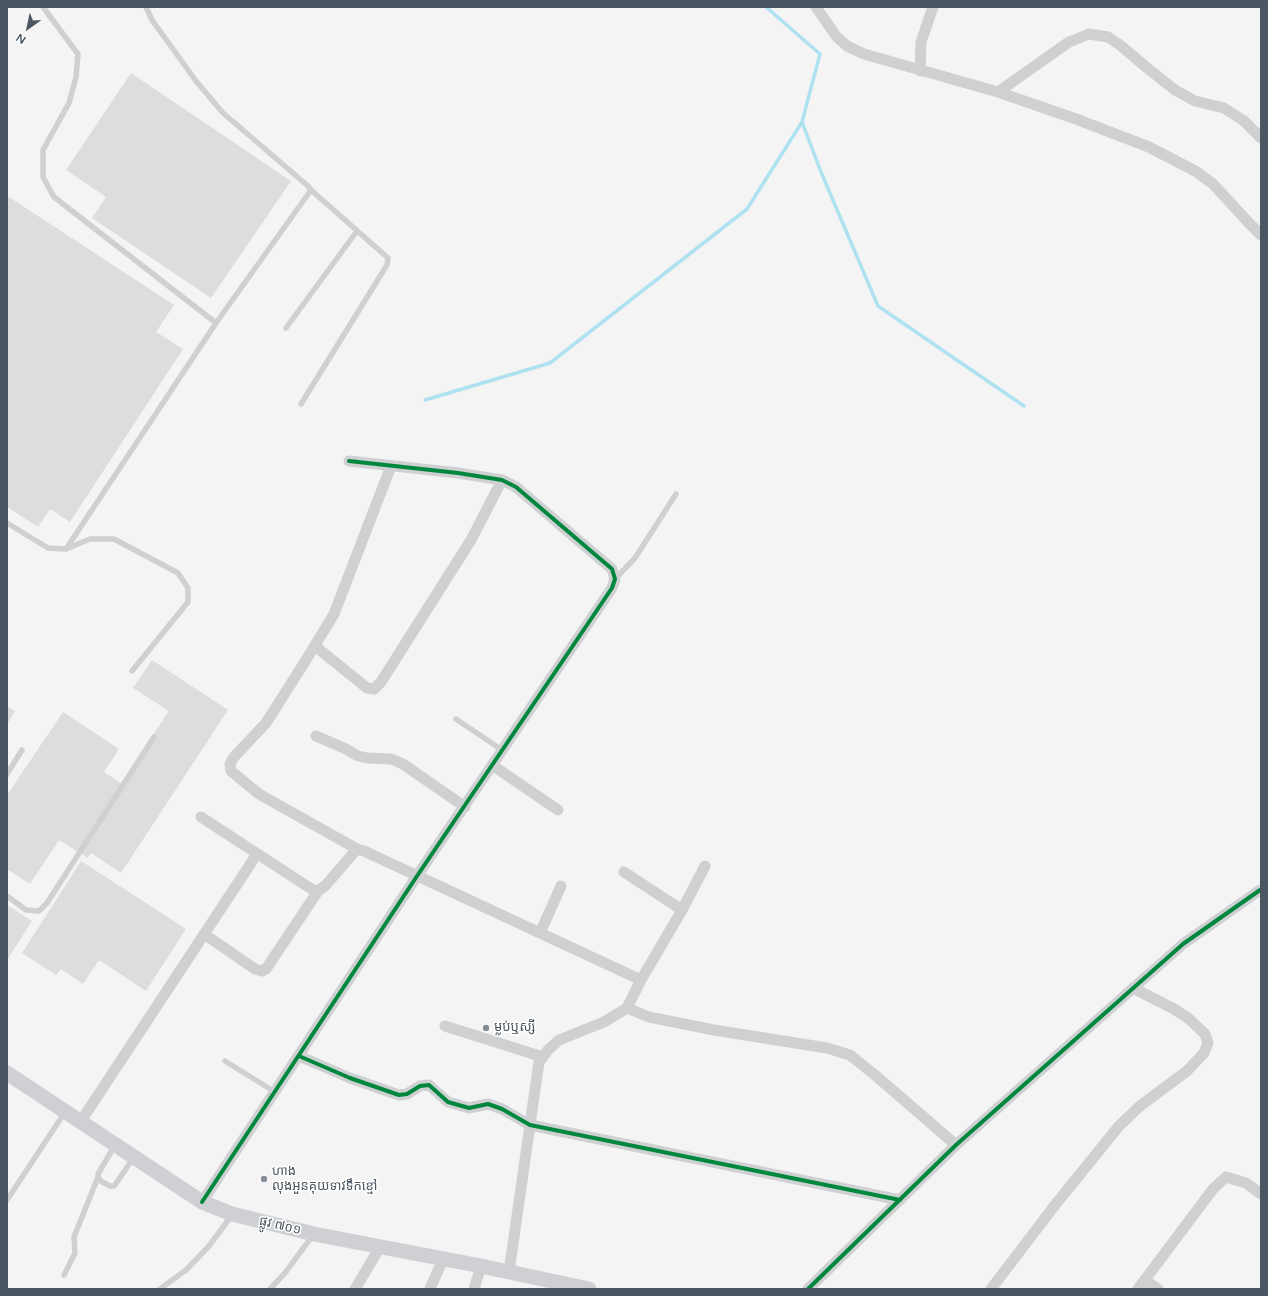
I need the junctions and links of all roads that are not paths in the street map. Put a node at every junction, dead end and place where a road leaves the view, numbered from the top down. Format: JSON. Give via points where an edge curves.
{"nodes":[{"id":1,"x":43,"y":7,"type":"edge"},
{"id":2,"x":146,"y":7,"type":"edge"},
{"id":3,"x":816,"y":7,"type":"edge"},
{"id":4,"x":933,"y":7,"type":"edge"},
{"id":5,"x":920,"y":71,"type":"junction"},
{"id":6,"x":998,"y":92,"type":"junction"},
{"id":7,"x":1261,"y":138,"type":"edge"},
{"id":8,"x":311,"y":190,"type":"junction"},
{"id":9,"x":357,"y":231,"type":"junction"},
{"id":10,"x":1261,"y":235,"type":"edge"},
{"id":11,"x":216,"y":323,"type":"junction"},
{"id":12,"x":286,"y":328,"type":"dead end"},
{"id":13,"x":301,"y":404,"type":"dead end"},
{"id":14,"x":349,"y":461,"type":"dead end"},
{"id":15,"x":391,"y":466,"type":"junction"},
{"id":16,"x":502,"y":480,"type":"junction"},
{"id":17,"x":676,"y":494,"type":"dead end"},
{"id":18,"x":7,"y":523,"type":"edge"},
{"id":19,"x":66,"y":549,"type":"junction"},
{"id":20,"x":615,"y":579,"type":"junction"},
{"id":21,"x":314,"y":646,"type":"junction"},
{"id":22,"x":132,"y":671,"type":"dead end"},
{"id":23,"x":456,"y":719,"type":"dead end"},
{"id":24,"x":316,"y":736,"type":"dead end"},
{"id":25,"x":154,"y":737,"type":"dead end"},
{"id":26,"x":22,"y":750,"type":"dead end"},
{"id":27,"x":502,"y":750,"type":"junction"},
{"id":28,"x":492,"y":765,"type":"junction"},
{"id":29,"x":7,"y":774,"type":"edge"},
{"id":30,"x":464,"y":807,"type":"junction"},
{"id":31,"x":558,"y":810,"type":"dead end"},
{"id":32,"x":200,"y":817,"type":"dead end"},
{"id":33,"x":357,"y":849,"type":"junction"},
{"id":34,"x":257,"y":854,"type":"junction"},
{"id":35,"x":705,"y":866,"type":"dead end"},
{"id":36,"x":624,"y":872,"type":"dead end"},
{"id":37,"x":417,"y":876,"type":"junction"},
{"id":38,"x":561,"y":886,"type":"dead end"},
{"id":39,"x":1260,"y":890,"type":"edge"},
{"id":40,"x":318,"y":891,"type":"junction"},
{"id":41,"x":7,"y":896,"type":"edge"},
{"id":42,"x":682,"y":910,"type":"junction"},
{"id":43,"x":540,"y":933,"type":"junction"},
{"id":44,"x":204,"y":934,"type":"junction"},
{"id":45,"x":641,"y":980,"type":"junction"},
{"id":46,"x":1133,"y":988,"type":"junction"},
{"id":47,"x":626,"y":1008,"type":"junction"},
{"id":48,"x":445,"y":1026,"type":"dead end"},
{"id":49,"x":299,"y":1056,"type":"junction"},
{"id":50,"x":543,"y":1057,"type":"junction"},
{"id":51,"x":225,"y":1061,"type":"dead end"},
{"id":52,"x":7,"y":1073,"type":"edge"},
{"id":53,"x":275,"y":1092,"type":"junction"},
{"id":54,"x":65,"y":1111,"type":"junction"},
{"id":55,"x":81,"y":1121,"type":"junction"},
{"id":56,"x":530,"y":1124,"type":"junction"},
{"id":57,"x":116,"y":1144,"type":"junction"},
{"id":58,"x":956,"y":1145,"type":"junction"},
{"id":59,"x":134,"y":1156,"type":"junction"},
{"id":60,"x":98,"y":1177,"type":"junction"},
{"id":61,"x":1261,"y":1194,"type":"edge"},
{"id":62,"x":7,"y":1200,"type":"edge"},
{"id":63,"x":900,"y":1200,"type":"junction"},
{"id":64,"x":202,"y":1202,"type":"junction"},
{"id":65,"x":232,"y":1214,"type":"junction"},
{"id":66,"x":314,"y":1234,"type":"junction"},
{"id":67,"x":380,"y":1247,"type":"junction"},
{"id":68,"x":443,"y":1259,"type":"junction"},
{"id":69,"x":481,"y":1266,"type":"junction"},
{"id":70,"x":509,"y":1272,"type":"junction"},
{"id":71,"x":64,"y":1275,"type":"dead end"},
{"id":72,"x":1142,"y":1285,"type":"edge"},
{"id":73,"x":560,"y":1286,"type":"edge"},
{"id":74,"x":160,"y":1289,"type":"edge"},
{"id":75,"x":270,"y":1289,"type":"edge"},
{"id":76,"x":355,"y":1289,"type":"edge"},
{"id":77,"x":430,"y":1289,"type":"edge"},
{"id":78,"x":474,"y":1289,"type":"edge"},
{"id":79,"x":589,"y":1289,"type":"edge"},
{"id":80,"x":808,"y":1289,"type":"edge"},
{"id":81,"x":991,"y":1289,"type":"edge"},
{"id":82,"x":1158,"y":1289,"type":"edge"}],
"edges":[{"from":1,"to":11,"type":"lane","via":[[78,54],[76,77],[69,104],[43,150],[43,177],[54,197]]},
{"from":2,"to":8,"type":"lane","via":[[152,20],[223,114]]},
{"from":3,"to":5,"type":"street","via":[[836,36],[847,46],[864,54]]},
{"from":4,"to":5,"type":"street","via":[[921,42]]},
{"from":5,"to":6,"type":"street"},
{"from":6,"to":7,"type":"street","via":[[1069,42],[1089,34],[1108,37],[1175,90],[1195,100],[1224,108],[1244,121]]},
{"from":6,"to":10,"type":"street","via":[[1150,147],[1197,172],[1213,184]]},
{"from":8,"to":9,"type":"lane"},
{"from":8,"to":11,"type":"lane"},
{"from":9,"to":12,"type":"lane"},
{"from":9,"to":13,"type":"lane","via":[[388,258],[387,265]]},
{"from":11,"to":19,"type":"lane"},
{"from":14,"to":15,"type":"street"},
{"from":15,"to":16,"type":"street"},
{"from":15,"to":21,"type":"street","via":[[334,614]]},
{"from":16,"to":20,"type":"street","via":[[516,487],[612,569]]},
{"from":16,"to":21,"type":"street","via":[[471,540],[381,682],[374,689],[367,688]]},
{"from":17,"to":20,"type":"lane","via":[[634,558]]},
{"from":18,"to":19,"type":"lane","via":[[48,548]]},
{"from":19,"to":22,"type":"lane","via":[[90,539],[114,539],[178,573],[188,588],[188,602]]},
{"from":20,"to":27,"type":"street","via":[[612,588]]},
{"from":21,"to":33,"type":"street","via":[[266,723],[234,757],[230,764],[231,771],[260,794]]},
{"from":23,"to":27,"type":"lane"},
{"from":24,"to":30,"type":"street","via":[[358,756],[391,759],[403,764]]},
{"from":25,"to":41,"type":"lane","via":[[47,903],[38,911],[26,910]]},
{"from":26,"to":29,"type":"lane"},
{"from":27,"to":28,"type":"street"},
{"from":28,"to":30,"type":"street"},
{"from":28,"to":31,"type":"street"},
{"from":30,"to":37,"type":"street"},
{"from":32,"to":34,"type":"street"},
{"from":33,"to":37,"type":"street"},
{"from":33,"to":40,"type":"street"},
{"from":34,"to":40,"type":"street"},
{"from":34,"to":44,"type":"street"},
{"from":35,"to":42,"type":"street"},
{"from":36,"to":42,"type":"street"},
{"from":37,"to":43,"type":"street"},
{"from":37,"to":49,"type":"street"},
{"from":38,"to":43,"type":"street"},
{"from":39,"to":46,"type":"street","via":[[1183,944]]},
{"from":40,"to":44,"type":"street","via":[[266,969],[262,971],[255,969]]},
{"from":42,"to":45,"type":"street"},
{"from":43,"to":45,"type":"street"},
{"from":44,"to":55,"type":"street"},
{"from":45,"to":47,"type":"street"},
{"from":46,"to":58,"type":"street"},
{"from":46,"to":81,"type":"street","via":[[1188,1018],[1205,1034],[1208,1043],[1204,1053],[1187,1071],[1140,1106],[1119,1126]]},
{"from":47,"to":50,"type":"street","via":[[604,1022],[559,1040]]},
{"from":47,"to":58,"type":"street","via":[[649,1017],[827,1048],[850,1055]]},
{"from":48,"to":50,"type":"street"},
{"from":49,"to":53,"type":"street"},
{"from":49,"to":56,"type":"street","via":[[350,1078],[400,1095],[429,1085],[448,1102],[469,1108],[488,1104]]},
{"from":50,"to":56,"type":"street","via":[[539,1062]]},
{"from":51,"to":53,"type":"lane"},
{"from":52,"to":54,"type":"main road","name":"ផ្លូវ ៧០១"},
{"from":53,"to":64,"type":"street"},
{"from":54,"to":55,"type":"main road","name":"ផ្លូវ ៧០១"},
{"from":54,"to":62,"type":"lane"},
{"from":55,"to":57,"type":"main road","name":"ផ្លូវ ៧០១"},
{"from":56,"to":63,"type":"street"},
{"from":56,"to":70,"type":"street"},
{"from":57,"to":59,"type":"main road","name":"ផ្លូវ ៧០១"},
{"from":57,"to":60,"type":"lane"},
{"from":58,"to":63,"type":"street"},
{"from":59,"to":60,"type":"lane","via":[[115,1185],[104,1183]]},
{"from":59,"to":64,"type":"main road","name":"ផ្លូវ ៧០១"},
{"from":60,"to":71,"type":"lane","via":[[74,1237],[75,1253]]},
{"from":61,"to":72,"type":"street","via":[[1246,1184],[1226,1177],[1213,1189]]},
{"from":63,"to":80,"type":"street"},
{"from":64,"to":65,"type":"main road","name":"ផ្លូវ ៧០១"},
{"from":65,"to":66,"type":"main road","name":"ផ្លូវ ៧០១"},
{"from":65,"to":74,"type":"lane","via":[[209,1246],[186,1270]]},
{"from":66,"to":67,"type":"main road","name":"ផ្លូវ ៧០១"},
{"from":66,"to":75,"type":"lane"},
{"from":67,"to":68,"type":"main road","name":"ផ្លូវ ៧០១"},
{"from":67,"to":76,"type":"street"},
{"from":68,"to":69,"type":"main road","name":"ផ្លូវ ៧០១"},
{"from":68,"to":77,"type":"street"},
{"from":69,"to":70,"type":"main road","name":"ផ្លូវ ៧០១"},
{"from":69,"to":78,"type":"street"},
{"from":70,"to":73,"type":"main road","name":"ផ្លូវ ៧០១"},
{"from":72,"to":82,"type":"street"},
{"from":73,"to":79,"type":"main road","name":"ផ្លូវ ៧០១"}]}
